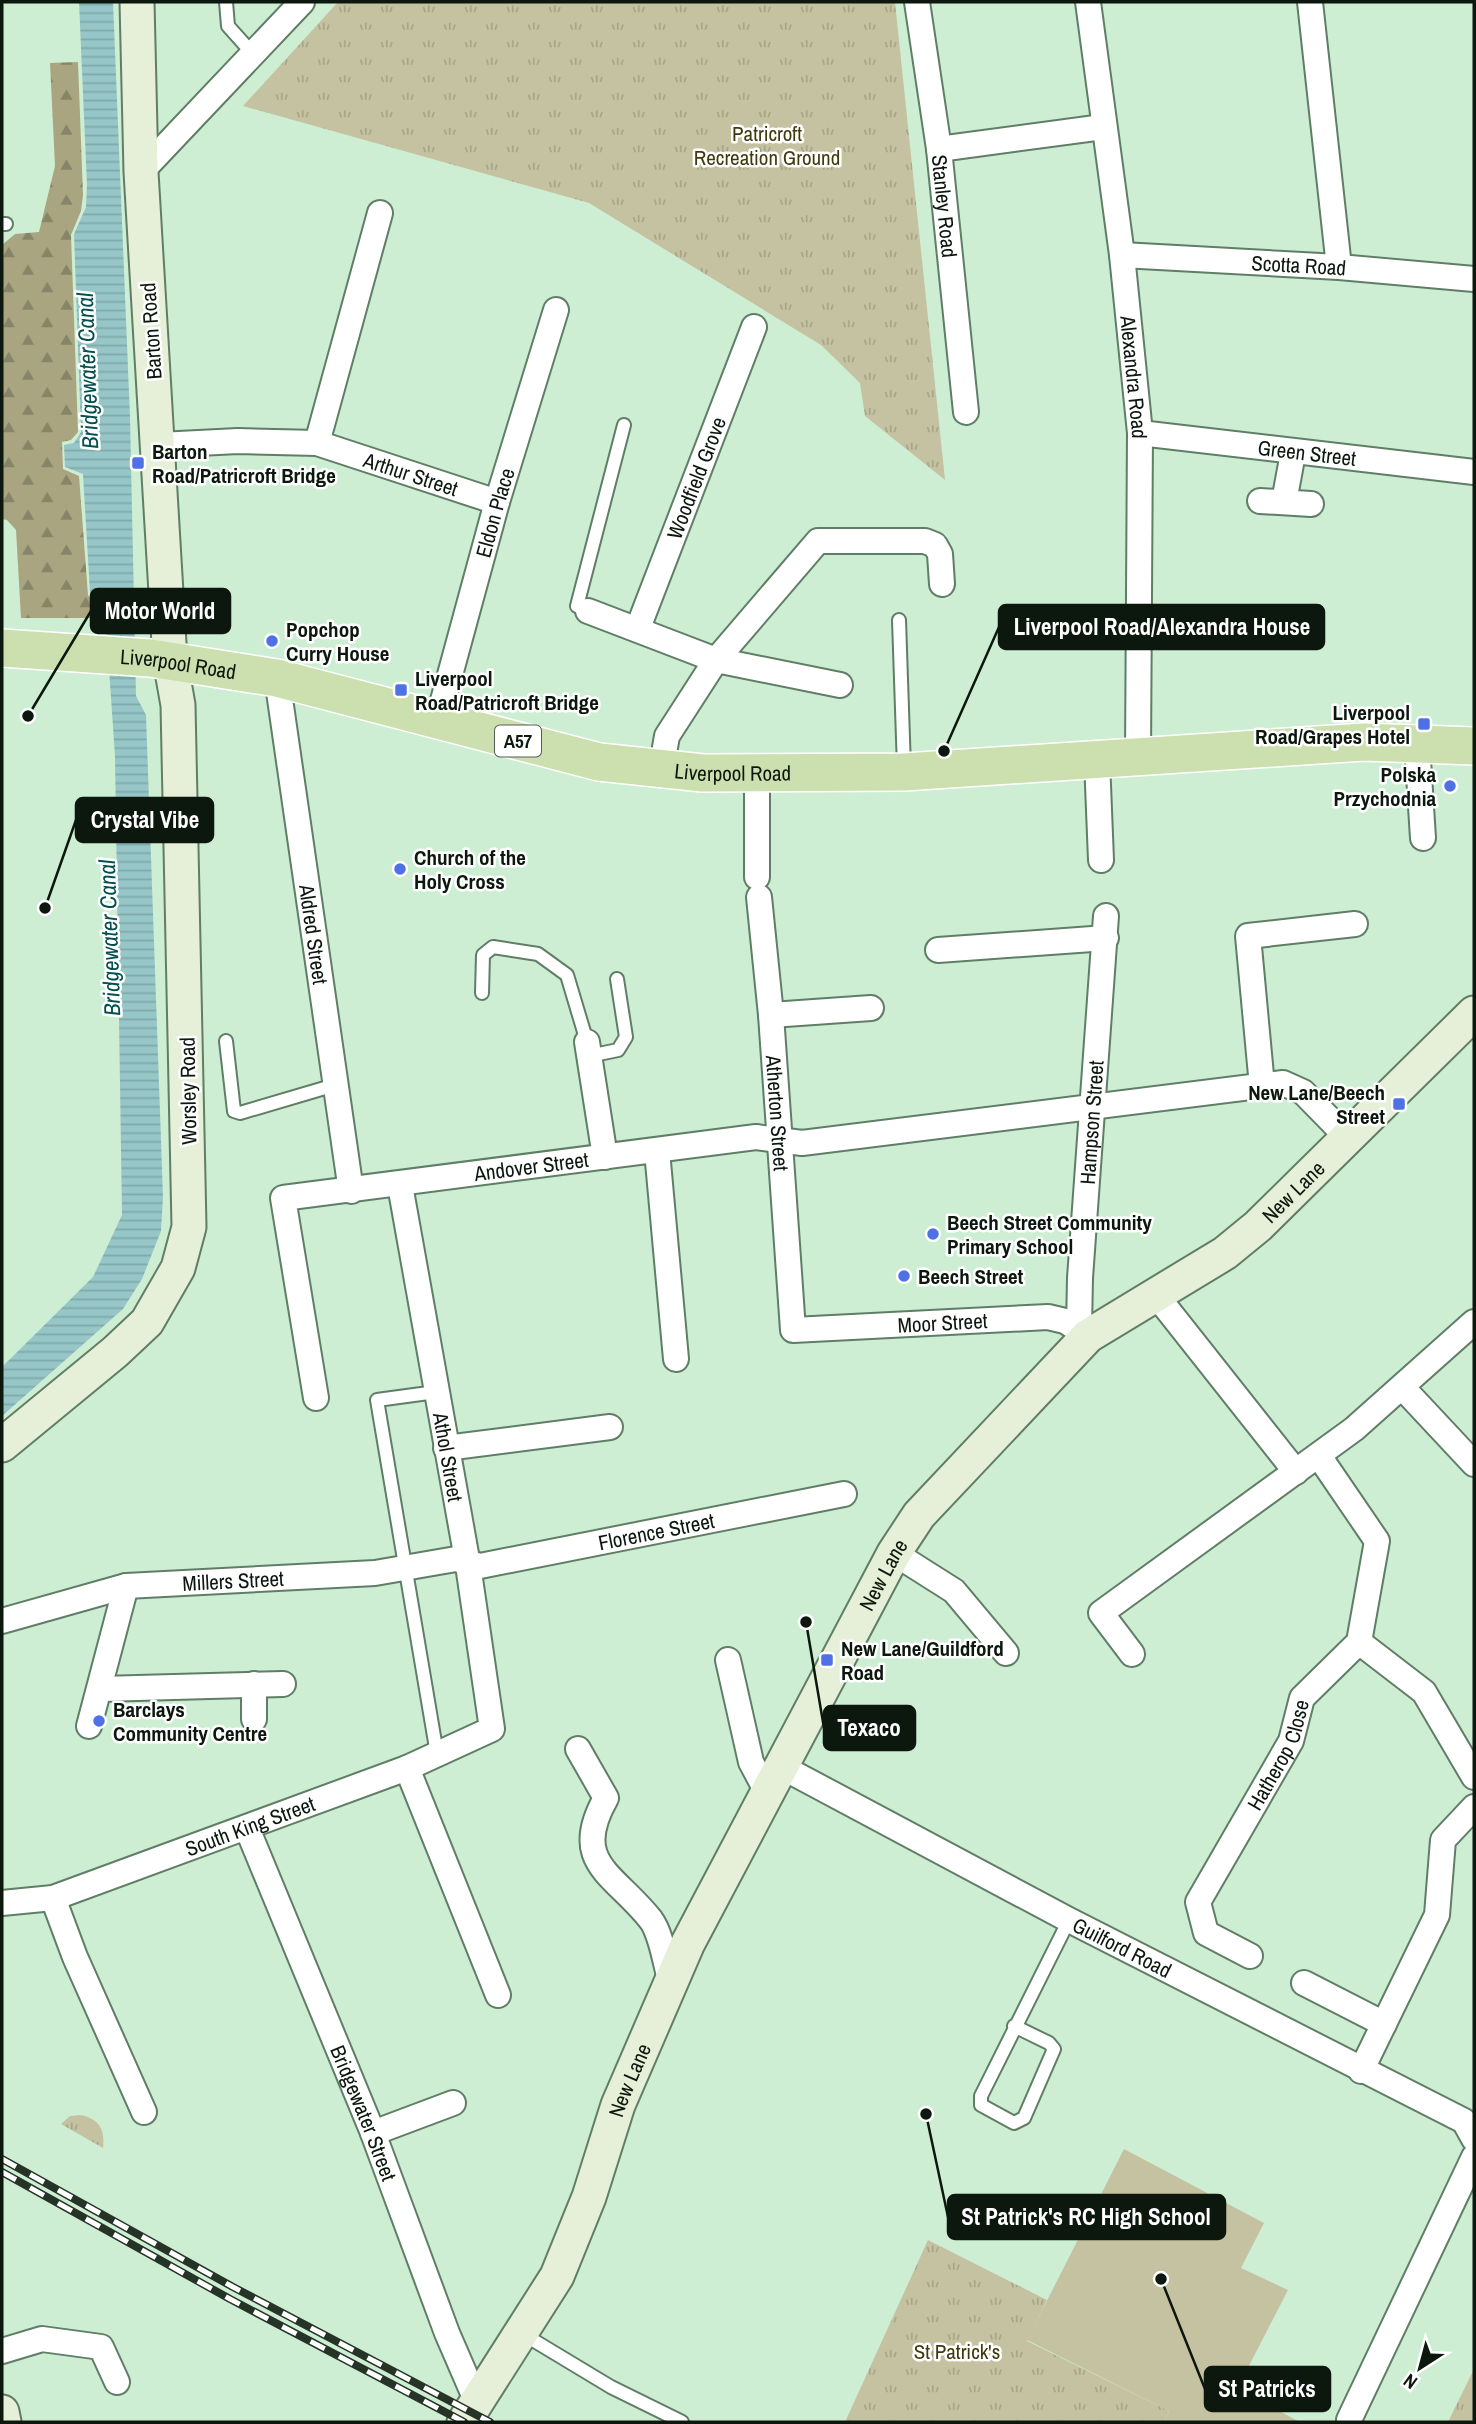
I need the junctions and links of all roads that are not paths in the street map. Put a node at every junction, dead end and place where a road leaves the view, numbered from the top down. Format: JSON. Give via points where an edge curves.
{"nodes":[{"id":1,"x":137,"y":2,"type":"edge"},
{"id":2,"x":226,"y":2,"type":"edge"},
{"id":3,"x":302,"y":2,"type":"edge"},
{"id":4,"x":918,"y":2,"type":"edge"},
{"id":5,"x":1088,"y":2,"type":"edge"},
{"id":6,"x":1310,"y":2,"type":"edge"},
{"id":7,"x":253,"y":54,"type":"junction"},
{"id":8,"x":1103,"y":127,"type":"junction"},
{"id":9,"x":939,"y":149,"type":"junction"},
{"id":10,"x":141,"y":172,"type":"junction"},
{"id":11,"x":380,"y":213,"type":"dead end"},
{"id":12,"x":1122,"y":254,"type":"junction"},
{"id":13,"x":1339,"y":267,"type":"junction"},
{"id":14,"x":1474,"y":279,"type":"edge"},
{"id":15,"x":556,"y":310,"type":"dead end"},
{"id":16,"x":754,"y":327,"type":"dead end"},
{"id":17,"x":966,"y":412,"type":"dead end"},
{"id":18,"x":624,"y":425,"type":"dead end"},
{"id":19,"x":1140,"y":433,"type":"junction"},
{"id":20,"x":317,"y":443,"type":"junction"},
{"id":21,"x":159,"y":445,"type":"junction"},
{"id":22,"x":1293,"y":453,"type":"junction"},
{"id":23,"x":1474,"y":472,"type":"edge"},
{"id":24,"x":497,"y":502,"type":"junction"},
{"id":25,"x":1311,"y":504,"type":"dead end"},
{"id":26,"x":942,"y":584,"type":"dead end"},
{"id":27,"x":588,"y":611,"type":"joint"},
{"id":28,"x":899,"y":620,"type":"dead end"},
{"id":29,"x":638,"y":628,"type":"junction"},
{"id":30,"x":2,"y":648,"type":"edge"},
{"id":31,"x":160,"y":659,"type":"junction"},
{"id":32,"x":716,"y":660,"type":"junction"},
{"id":33,"x":277,"y":678,"type":"junction"},
{"id":34,"x":840,"y":684,"type":"dead end"},
{"id":35,"x":438,"y":719,"type":"junction"},
{"id":36,"x":1417,"y":744,"type":"junction"},
{"id":37,"x":1474,"y":746,"type":"edge"},
{"id":38,"x":1138,"y":756,"type":"junction"},
{"id":39,"x":1097,"y":760,"type":"junction"},
{"id":40,"x":661,"y":770,"type":"junction"},
{"id":41,"x":904,"y":772,"type":"junction"},
{"id":42,"x":757,"y":774,"type":"junction"},
{"id":43,"x":1423,"y":838,"type":"dead end"},
{"id":44,"x":1101,"y":860,"type":"dead end"},
{"id":45,"x":1355,"y":924,"type":"dead end"},
{"id":46,"x":937,"y":950,"type":"dead end"},
{"id":47,"x":617,"y":979,"type":"dead end"},
{"id":48,"x":482,"y":993,"type":"dead end"},
{"id":49,"x":871,"y":1008,"type":"dead end"},
{"id":50,"x":1474,"y":1013,"type":"edge"},
{"id":51,"x":771,"y":1015,"type":"junction"},
{"id":52,"x":226,"y":1041,"type":"dead end"},
{"id":53,"x":588,"y":1049,"type":"junction"},
{"id":54,"x":335,"y":1085,"type":"junction"},
{"id":55,"x":1262,"y":1086,"type":"junction"},
{"id":56,"x":1094,"y":1109,"type":"junction"},
{"id":57,"x":1348,"y":1138,"type":"junction"},
{"id":58,"x":780,"y":1140,"type":"junction"},
{"id":59,"x":657,"y":1151,"type":"junction"},
{"id":60,"x":605,"y":1157,"type":"junction"},
{"id":61,"x":400,"y":1185,"type":"junction"},
{"id":62,"x":351,"y":1191,"type":"junction"},
{"id":63,"x":1156,"y":1295,"type":"junction"},
{"id":64,"x":1474,"y":1322,"type":"edge"},
{"id":65,"x":793,"y":1330,"type":"joint"},
{"id":66,"x":1084,"y":1332,"type":"junction"},
{"id":67,"x":676,"y":1359,"type":"dead end"},
{"id":68,"x":1402,"y":1387,"type":"junction"},
{"id":69,"x":436,"y":1392,"type":"junction"},
{"id":70,"x":316,"y":1398,"type":"dead end"},
{"id":71,"x":610,"y":1427,"type":"dead end"},
{"id":72,"x":2,"y":1445,"type":"edge"},
{"id":73,"x":446,"y":1448,"type":"junction"},
{"id":74,"x":1320,"y":1456,"type":"junction"},
{"id":75,"x":1474,"y":1464,"type":"edge"},
{"id":76,"x":1296,"y":1472,"type":"junction"},
{"id":77,"x":844,"y":1494,"type":"dead end"},
{"id":78,"x":894,"y":1553,"type":"junction"},
{"id":79,"x":468,"y":1565,"type":"junction"},
{"id":80,"x":406,"y":1568,"type":"junction"},
{"id":81,"x":126,"y":1586,"type":"junction"},
{"id":82,"x":2,"y":1621,"type":"edge"},
{"id":83,"x":1359,"y":1642,"type":"junction"},
{"id":84,"x":1006,"y":1653,"type":"dead end"},
{"id":85,"x":1132,"y":1654,"type":"dead end"},
{"id":86,"x":728,"y":1660,"type":"dead end"},
{"id":87,"x":254,"y":1684,"type":"junction"},
{"id":88,"x":284,"y":1684,"type":"dead end"},
{"id":89,"x":101,"y":1689,"type":"junction"},
{"id":90,"x":254,"y":1718,"type":"dead end"},
{"id":91,"x":89,"y":1726,"type":"dead end"},
{"id":92,"x":492,"y":1728,"type":"joint"},
{"id":93,"x":578,"y":1749,"type":"dead end"},
{"id":94,"x":437,"y":1754,"type":"junction"},
{"id":95,"x":407,"y":1768,"type":"junction"},
{"id":96,"x":1474,"y":1777,"type":"edge"},
{"id":97,"x":775,"y":1780,"type":"junction"},
{"id":98,"x":1474,"y":1807,"type":"edge"},
{"id":99,"x":247,"y":1828,"type":"junction"},
{"id":100,"x":53,"y":1898,"type":"junction"},
{"id":101,"x":2,"y":1903,"type":"edge"},
{"id":102,"x":1069,"y":1920,"type":"junction"},
{"id":103,"x":1250,"y":1956,"type":"dead end"},
{"id":104,"x":671,"y":1982,"type":"junction"},
{"id":105,"x":1304,"y":1983,"type":"dead end"},
{"id":106,"x":498,"y":1995,"type":"dead end"},
{"id":107,"x":1384,"y":2024,"type":"junction"},
{"id":108,"x":1014,"y":2026,"type":"junction"},
{"id":109,"x":1361,"y":2071,"type":"junction"},
{"id":110,"x":453,"y":2103,"type":"dead end"},
{"id":111,"x":144,"y":2112,"type":"dead end"},
{"id":112,"x":1469,"y":2130,"type":"edge"},
{"id":113,"x":373,"y":2133,"type":"junction"},
{"id":114,"x":1474,"y":2157,"type":"edge"},
{"id":115,"x":520,"y":2332,"type":"junction"},
{"id":116,"x":2,"y":2351,"type":"edge"},
{"id":117,"x":117,"y":2382,"type":"dead end"},
{"id":118,"x":470,"y":2411,"type":"edge"},
{"id":119,"x":2,"y":2412,"type":"edge"},
{"id":120,"x":1349,"y":2420,"type":"dead end"},
{"id":121,"x":4,"y":2422,"type":"edge"},
{"id":122,"x":682,"y":2422,"type":"edge"}],
"edges":[{"from":1,"to":10,"type":"street","name":"Barton Road"},
{"from":2,"to":7,"type":"lane","via":[[228,26]]},
{"from":3,"to":7,"type":"street"},
{"from":4,"to":9,"type":"street","name":"Stanley Road"},
{"from":5,"to":8,"type":"street","name":"Alexandra Road"},
{"from":6,"to":13,"type":"street"},
{"from":7,"to":10,"type":"street"},
{"from":8,"to":9,"type":"street"},
{"from":8,"to":12,"type":"street","name":"Alexandra Road"},
{"from":9,"to":17,"type":"street","name":"Stanley Road"},
{"from":10,"to":21,"type":"street","name":"Barton Road"},
{"from":11,"to":20,"type":"street"},
{"from":12,"to":13,"type":"street","name":"Scotta Road"},
{"from":12,"to":19,"type":"street","name":"Alexandra Road"},
{"from":13,"to":14,"type":"street","name":"Scotta Road"},
{"from":15,"to":24,"type":"street","name":"Eldon Place"},
{"from":16,"to":29,"type":"street","name":"Woodfield Grove"},
{"from":18,"to":27,"type":"lane","via":[[577,606]]},
{"from":19,"to":22,"type":"street","name":"Green Street"},
{"from":19,"to":38,"type":"street","name":"Alexandra Road"},
{"from":20,"to":21,"type":"street","name":"Arthur Street"},
{"from":20,"to":24,"type":"street","name":"Arthur Street"},
{"from":21,"to":31,"type":"street","name":"Barton Road"},
{"from":22,"to":23,"type":"street","name":"Green Street"},
{"from":22,"to":25,"type":"street","via":[[1272,501]]},
{"from":24,"to":35,"type":"street","name":"Eldon Place"},
{"from":26,"to":32,"type":"street","via":[[940,554],[935,545],[925,541],[818,541]]},
{"from":27,"to":29,"type":"street"},
{"from":28,"to":41,"type":"lane"},
{"from":29,"to":32,"type":"street"},
{"from":30,"to":31,"type":"main road","name":"Liverpool Road","number":"A57"},
{"from":31,"to":33,"type":"main road","name":"Liverpool Road","number":"A57"},
{"from":31,"to":72,"type":"street","name":"Worsley Road","via":[[178,705],[189,1227],[178,1268],[147,1322]]},
{"from":32,"to":34,"type":"street"},
{"from":32,"to":40,"type":"street","via":[[667,736]]},
{"from":33,"to":35,"type":"main road","name":"Liverpool Road","number":"A57"},
{"from":33,"to":54,"type":"street","name":"Aldred Street"},
{"from":35,"to":40,"type":"main road","name":"Liverpool Road","number":"A57","via":[[599,762]]},
{"from":36,"to":37,"type":"main road","name":"Liverpool Road","number":"A57"},
{"from":36,"to":38,"type":"main road","name":"Liverpool Road","number":"A57","via":[[1364,742]]},
{"from":36,"to":43,"type":"street"},
{"from":38,"to":39,"type":"main road","name":"Liverpool Road","number":"A57"},
{"from":39,"to":41,"type":"main road","name":"Liverpool Road","number":"A57"},
{"from":39,"to":44,"type":"street"},
{"from":40,"to":42,"type":"main road","name":"Liverpool Road","number":"A57"},
{"from":41,"to":42,"type":"main road","name":"Liverpool Road","number":"A57"},
{"from":42,"to":51,"type":"street","name":"Atherton Street","via":[[758,887]]},
{"from":45,"to":55,"type":"street","via":[[1248,936]]},
{"from":46,"to":56,"type":"street","name":"Hampson Street","via":[[968,958],[1106,927]]},
{"from":47,"to":53,"type":"lane","via":[[626,1037],[618,1050]]},
{"from":48,"to":53,"type":"lane","via":[[483,955],[493,947],[538,954],[567,975]]},
{"from":49,"to":51,"type":"street"},
{"from":50,"to":57,"type":"street","name":"New Lane"},
{"from":51,"to":58,"type":"street","name":"Atherton Street"},
{"from":52,"to":54,"type":"lane","via":[[234,1111]]},
{"from":53,"to":60,"type":"street"},
{"from":54,"to":62,"type":"street","name":"Aldred Street"},
{"from":55,"to":56,"type":"street"},
{"from":55,"to":57,"type":"street","via":[[1294,1086]]},
{"from":56,"to":58,"type":"street","via":[[802,1143]]},
{"from":56,"to":66,"type":"street","name":"Hampson Street","via":[[1080,1278]]},
{"from":57,"to":63,"type":"street","name":"New Lane","via":[[1241,1239]]},
{"from":58,"to":59,"type":"street","name":"Andover Street","via":[[757,1137]]},
{"from":58,"to":65,"type":"street","name":"Atherton Street"},
{"from":59,"to":60,"type":"street","name":"Andover Street"},
{"from":59,"to":67,"type":"street"},
{"from":60,"to":61,"type":"street","name":"Andover Street"},
{"from":61,"to":62,"type":"street","name":"Andover Street"},
{"from":61,"to":69,"type":"street","name":"Athol Street"},
{"from":62,"to":70,"type":"street","name":"Andover Street","via":[[283,1199]]},
{"from":63,"to":66,"type":"street","name":"New Lane"},
{"from":63,"to":76,"type":"street"},
{"from":64,"to":68,"type":"street"},
{"from":65,"to":66,"type":"street","name":"Moor Street","via":[[1048,1317]]},
{"from":66,"to":78,"type":"street","name":"New Lane","via":[[919,1515]]},
{"from":68,"to":74,"type":"street"},
{"from":68,"to":75,"type":"street"},
{"from":69,"to":73,"type":"street","name":"Athol Street"},
{"from":69,"to":80,"type":"lane","via":[[377,1399]]},
{"from":71,"to":73,"type":"street"},
{"from":73,"to":79,"type":"street","name":"Athol Street"},
{"from":74,"to":76,"type":"street"},
{"from":74,"to":83,"type":"street","via":[[1377,1541]]},
{"from":76,"to":85,"type":"street","via":[[1101,1612]]},
{"from":77,"to":79,"type":"street","name":"Florence Street"},
{"from":78,"to":84,"type":"street","via":[[954,1591]]},
{"from":78,"to":97,"type":"street","name":"New Lane"},
{"from":79,"to":80,"type":"street","name":"Millers Street","via":[[456,1559]]},
{"from":79,"to":92,"type":"street","name":"Athol Street"},
{"from":80,"to":81,"type":"street","name":"Millers Street"},
{"from":80,"to":94,"type":"lane"},
{"from":81,"to":82,"type":"street","name":"Millers Street"},
{"from":81,"to":89,"type":"street"},
{"from":83,"to":96,"type":"street","via":[[1424,1692]]},
{"from":83,"to":103,"type":"street","name":"Hatherop Close","via":[[1302,1698],[1291,1741],[1198,1902],[1206,1933]]},
{"from":86,"to":97,"type":"street","via":[[751,1762]]},
{"from":87,"to":88,"type":"street"},
{"from":87,"to":89,"type":"street"},
{"from":87,"to":90,"type":"street"},
{"from":89,"to":91,"type":"street"},
{"from":92,"to":94,"type":"street","name":"South King Street"},
{"from":93,"to":104,"type":"street","via":[[606,1798],[595,1817],[593,1854],[612,1881],[653,1922]]},
{"from":94,"to":95,"type":"street","name":"South King Street"},
{"from":95,"to":99,"type":"street","name":"South King Street"},
{"from":95,"to":106,"type":"street"},
{"from":97,"to":102,"type":"street","name":"Guilford Road"},
{"from":97,"to":104,"type":"street","name":"New Lane"},
{"from":98,"to":107,"type":"street","via":[[1443,1840],[1437,1915]]},
{"from":99,"to":100,"type":"street","name":"South King Street"},
{"from":99,"to":113,"type":"street","name":"Bridgewater Street"},
{"from":100,"to":101,"type":"street","name":"South King Street"},
{"from":100,"to":111,"type":"street"},
{"from":102,"to":108,"type":"lane"},
{"from":102,"to":109,"type":"street","name":"Guilford Road"},
{"from":104,"to":115,"type":"street","name":"New Lane","via":[[618,2105],[589,2197],[557,2276]]},
{"from":105,"to":107,"type":"street"},
{"from":107,"to":109,"type":"street"},
{"from":108,"to":108,"type":"lane","via":[[981,2096],[986,2110],[1014,2123],[1024,2118],[1054,2049]]},
{"from":109,"to":112,"type":"street","name":"Guilford Road"},
{"from":110,"to":113,"type":"street"},
{"from":113,"to":118,"type":"street","name":"Bridgewater Street","via":[[447,2333]]},
{"from":114,"to":120,"type":"street"},
{"from":115,"to":118,"type":"street","name":"New Lane"},
{"from":115,"to":122,"type":"lane","via":[[611,2387]]},
{"from":116,"to":117,"type":"street","via":[[42,2339],[101,2347]]},
{"from":119,"to":121,"type":"street"}]}
